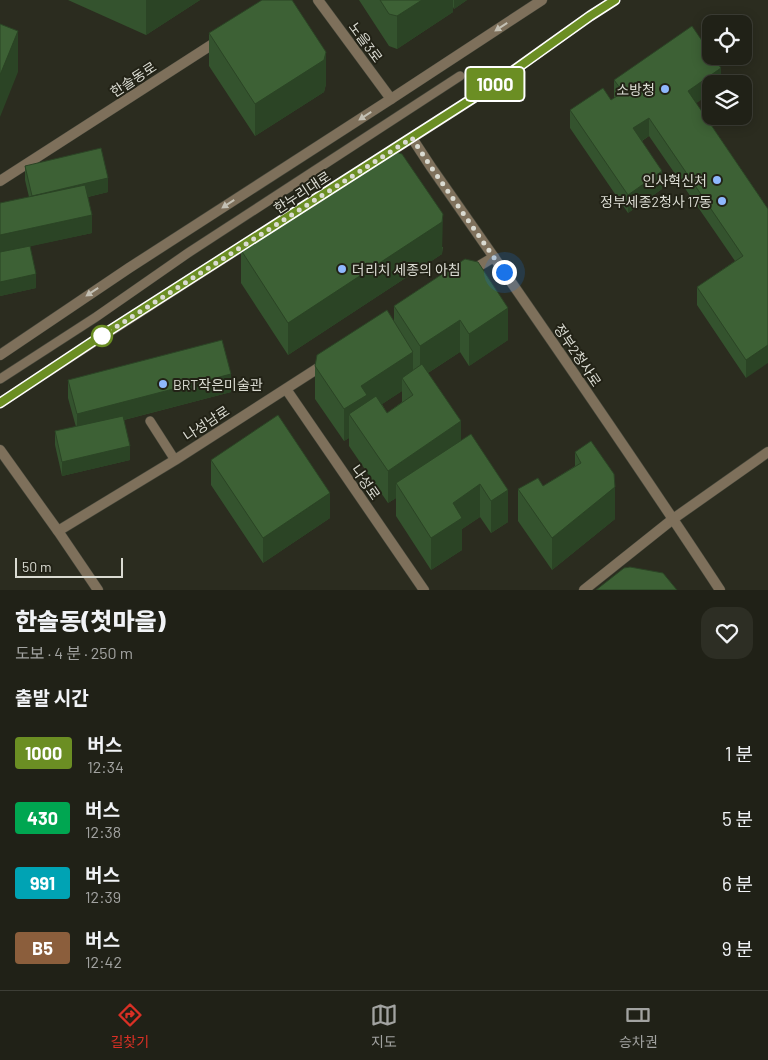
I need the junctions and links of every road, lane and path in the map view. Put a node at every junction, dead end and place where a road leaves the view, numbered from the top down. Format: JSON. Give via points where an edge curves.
{"nodes":[{"id":1,"x":318,"y":0,"type":"edge"},
{"id":2,"x":542,"y":0,"type":"edge"},
{"id":3,"x":615,"y":0,"type":"edge"},
{"id":4,"x":231,"y":32,"type":"edge"},
{"id":5,"x":460,"y":76,"type":"dead end"},
{"id":6,"x":391,"y":99,"type":"junction"},
{"id":7,"x":412,"y":138,"type":"junction"},
{"id":8,"x":0,"y":181,"type":"edge"},
{"id":9,"x":494,"y":257,"type":"junction"},
{"id":10,"x":460,"y":278,"type":"edge"},
{"id":11,"x":0,"y":355,"type":"edge"},
{"id":12,"x":336,"y":357,"type":"edge"},
{"id":13,"x":0,"y":379,"type":"edge"},
{"id":14,"x":286,"y":389,"type":"junction"},
{"id":15,"x":0,"y":403,"type":"edge"},
{"id":16,"x":150,"y":421,"type":"dead end"},
{"id":17,"x":0,"y":450,"type":"edge"},
{"id":18,"x":768,"y":452,"type":"edge"},
{"id":19,"x":175,"y":460,"type":"junction"},
{"id":20,"x":673,"y":519,"type":"junction"},
{"id":21,"x":58,"y":530,"type":"junction"},
{"id":22,"x":98,"y":590,"type":"edge"},
{"id":23,"x":424,"y":590,"type":"edge"},
{"id":24,"x":584,"y":590,"type":"edge"},
{"id":25,"x":720,"y":590,"type":"edge"}],
"edges":[{"from":1,"to":6,"type":"street","name":"노을3로"},
{"from":2,"to":6,"type":"street","one_way":true},
{"from":3,"to":7,"type":"street","name":"한누리대로"},
{"from":4,"to":8,"type":"street","name":"한솔동로"},
{"from":5,"to":13,"type":"lane"},
{"from":6,"to":11,"type":"street","one_way":true},
{"from":7,"to":9,"type":"street","name":"정부2청사로"},
{"from":7,"to":15,"type":"street","name":"한누리대로"},
{"from":9,"to":10,"type":"street"},
{"from":9,"to":20,"type":"street","name":"정부2청사로"},
{"from":12,"to":14,"type":"street","name":"나성남로"},
{"from":14,"to":19,"type":"street","name":"나성남로"},
{"from":14,"to":23,"type":"street","name":"나성로"},
{"from":16,"to":19,"type":"lane"},
{"from":17,"to":21,"type":"street"},
{"from":18,"to":20,"type":"street"},
{"from":19,"to":21,"type":"street","name":"나성남로"},
{"from":20,"to":24,"type":"street"},
{"from":20,"to":25,"type":"street","name":"정부2청사로"},
{"from":21,"to":22,"type":"street"}]}
